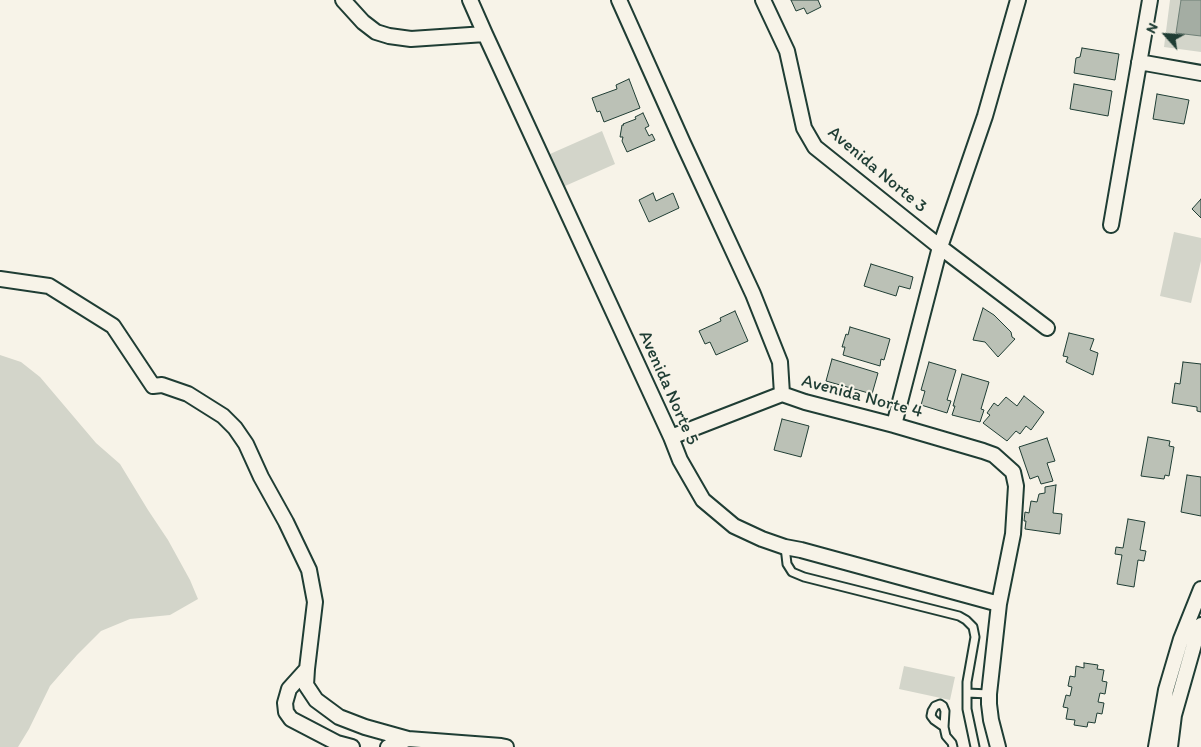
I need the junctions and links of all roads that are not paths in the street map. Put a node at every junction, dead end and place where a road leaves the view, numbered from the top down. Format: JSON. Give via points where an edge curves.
{"nodes":[{"id":1,"x":343,"y":0,"type":"edge"},
{"id":2,"x":470,"y":0,"type":"edge"},
{"id":3,"x":619,"y":0,"type":"edge"},
{"id":4,"x":763,"y":0,"type":"edge"},
{"id":5,"x":1018,"y":0,"type":"edge"},
{"id":6,"x":1150,"y":0,"type":"edge"},
{"id":7,"x":485,"y":34,"type":"junction"},
{"id":8,"x":1139,"y":62,"type":"junction"},
{"id":9,"x":1201,"y":73,"type":"edge"},
{"id":10,"x":1111,"y":225,"type":"dead end"},
{"id":11,"x":940,"y":247,"type":"junction"},
{"id":12,"x":0,"y":279,"type":"edge"},
{"id":13,"x":1047,"y":328,"type":"dead end"},
{"id":14,"x":782,"y":394,"type":"junction"},
{"id":15,"x":894,"y":425,"type":"junction"},
{"id":16,"x":671,"y":437,"type":"junction"},
{"id":17,"x":785,"y":547,"type":"junction"},
{"id":18,"x":1201,"y":588,"type":"edge"},
{"id":19,"x":999,"y":604,"type":"junction"},
{"id":20,"x":1201,"y":624,"type":"edge"},
{"id":21,"x":306,"y":669,"type":"junction"},
{"id":22,"x":967,"y":693,"type":"junction"},
{"id":23,"x":989,"y":694,"type":"junction"},
{"id":24,"x":944,"y":727,"type":"dead end"},
{"id":25,"x":408,"y":739,"type":"junction"},
{"id":26,"x":352,"y":747,"type":"edge"},
{"id":27,"x":388,"y":747,"type":"edge"},
{"id":28,"x":506,"y":747,"type":"edge"},
{"id":29,"x":953,"y":747,"type":"edge"},
{"id":30,"x":975,"y":747,"type":"edge"},
{"id":31,"x":998,"y":747,"type":"edge"},
{"id":32,"x":1156,"y":747,"type":"edge"},
{"id":33,"x":1170,"y":747,"type":"edge"}],
"edges":[{"from":1,"to":7,"type":"street","via":[[363,22],[376,32],[389,36],[411,39]]},
{"from":2,"to":7,"type":"street","name":"Avenida Norte 5"},
{"from":3,"to":14,"type":"street","name":"Avenida Norte 4","via":[[753,294],[780,362]]},
{"from":4,"to":11,"type":"street","name":"Avenida Norte 3","via":[[787,51],[804,128],[815,147]]},
{"from":5,"to":11,"type":"street","via":[[985,116]]},
{"from":6,"to":8,"type":"street"},
{"from":7,"to":16,"type":"street","name":"Avenida Norte 5"},
{"from":8,"to":9,"type":"street"},
{"from":8,"to":10,"type":"street"},
{"from":11,"to":13,"type":"street","name":"Avenida Norte 3"},
{"from":11,"to":15,"type":"street"},
{"from":12,"to":21,"type":"street","via":[[49,286],[113,326],[153,386],[162,385],[188,394],[223,416],[235,428],[309,570],[314,602]]},
{"from":14,"to":15,"type":"street","name":"Avenida Norte 4"},
{"from":14,"to":16,"type":"street"},
{"from":15,"to":19,"type":"street","name":"Avenida Norte 4","via":[[994,455],[1013,472],[1016,486],[1013,534]]},
{"from":16,"to":17,"type":"street","name":"Avenida Norte 5","via":[[703,500],[734,526]]},
{"from":17,"to":19,"type":"street","name":"Avenida Norte 5"},
{"from":17,"to":22,"type":"lane","via":[[787,564],[792,572],[804,577],[966,620],[973,627],[975,637]]},
{"from":18,"to":32,"type":"street","via":[[1168,683]]},
{"from":19,"to":23,"type":"street","name":"Avenida Norte 4"},
{"from":20,"to":33,"type":"street","via":[[1174,715]]},
{"from":21,"to":25,"type":"street","via":[[306,685],[316,700],[339,717]]},
{"from":21,"to":26,"type":"street","via":[[289,689],[286,712],[291,719],[337,743]]},
{"from":22,"to":23,"type":"lane"},
{"from":22,"to":30,"type":"lane"},
{"from":23,"to":31,"type":"street","name":"Avenida Norte 4"},
{"from":24,"to":29,"type":"lane"},
{"from":25,"to":27,"type":"street"},
{"from":25,"to":28,"type":"street"}]}
